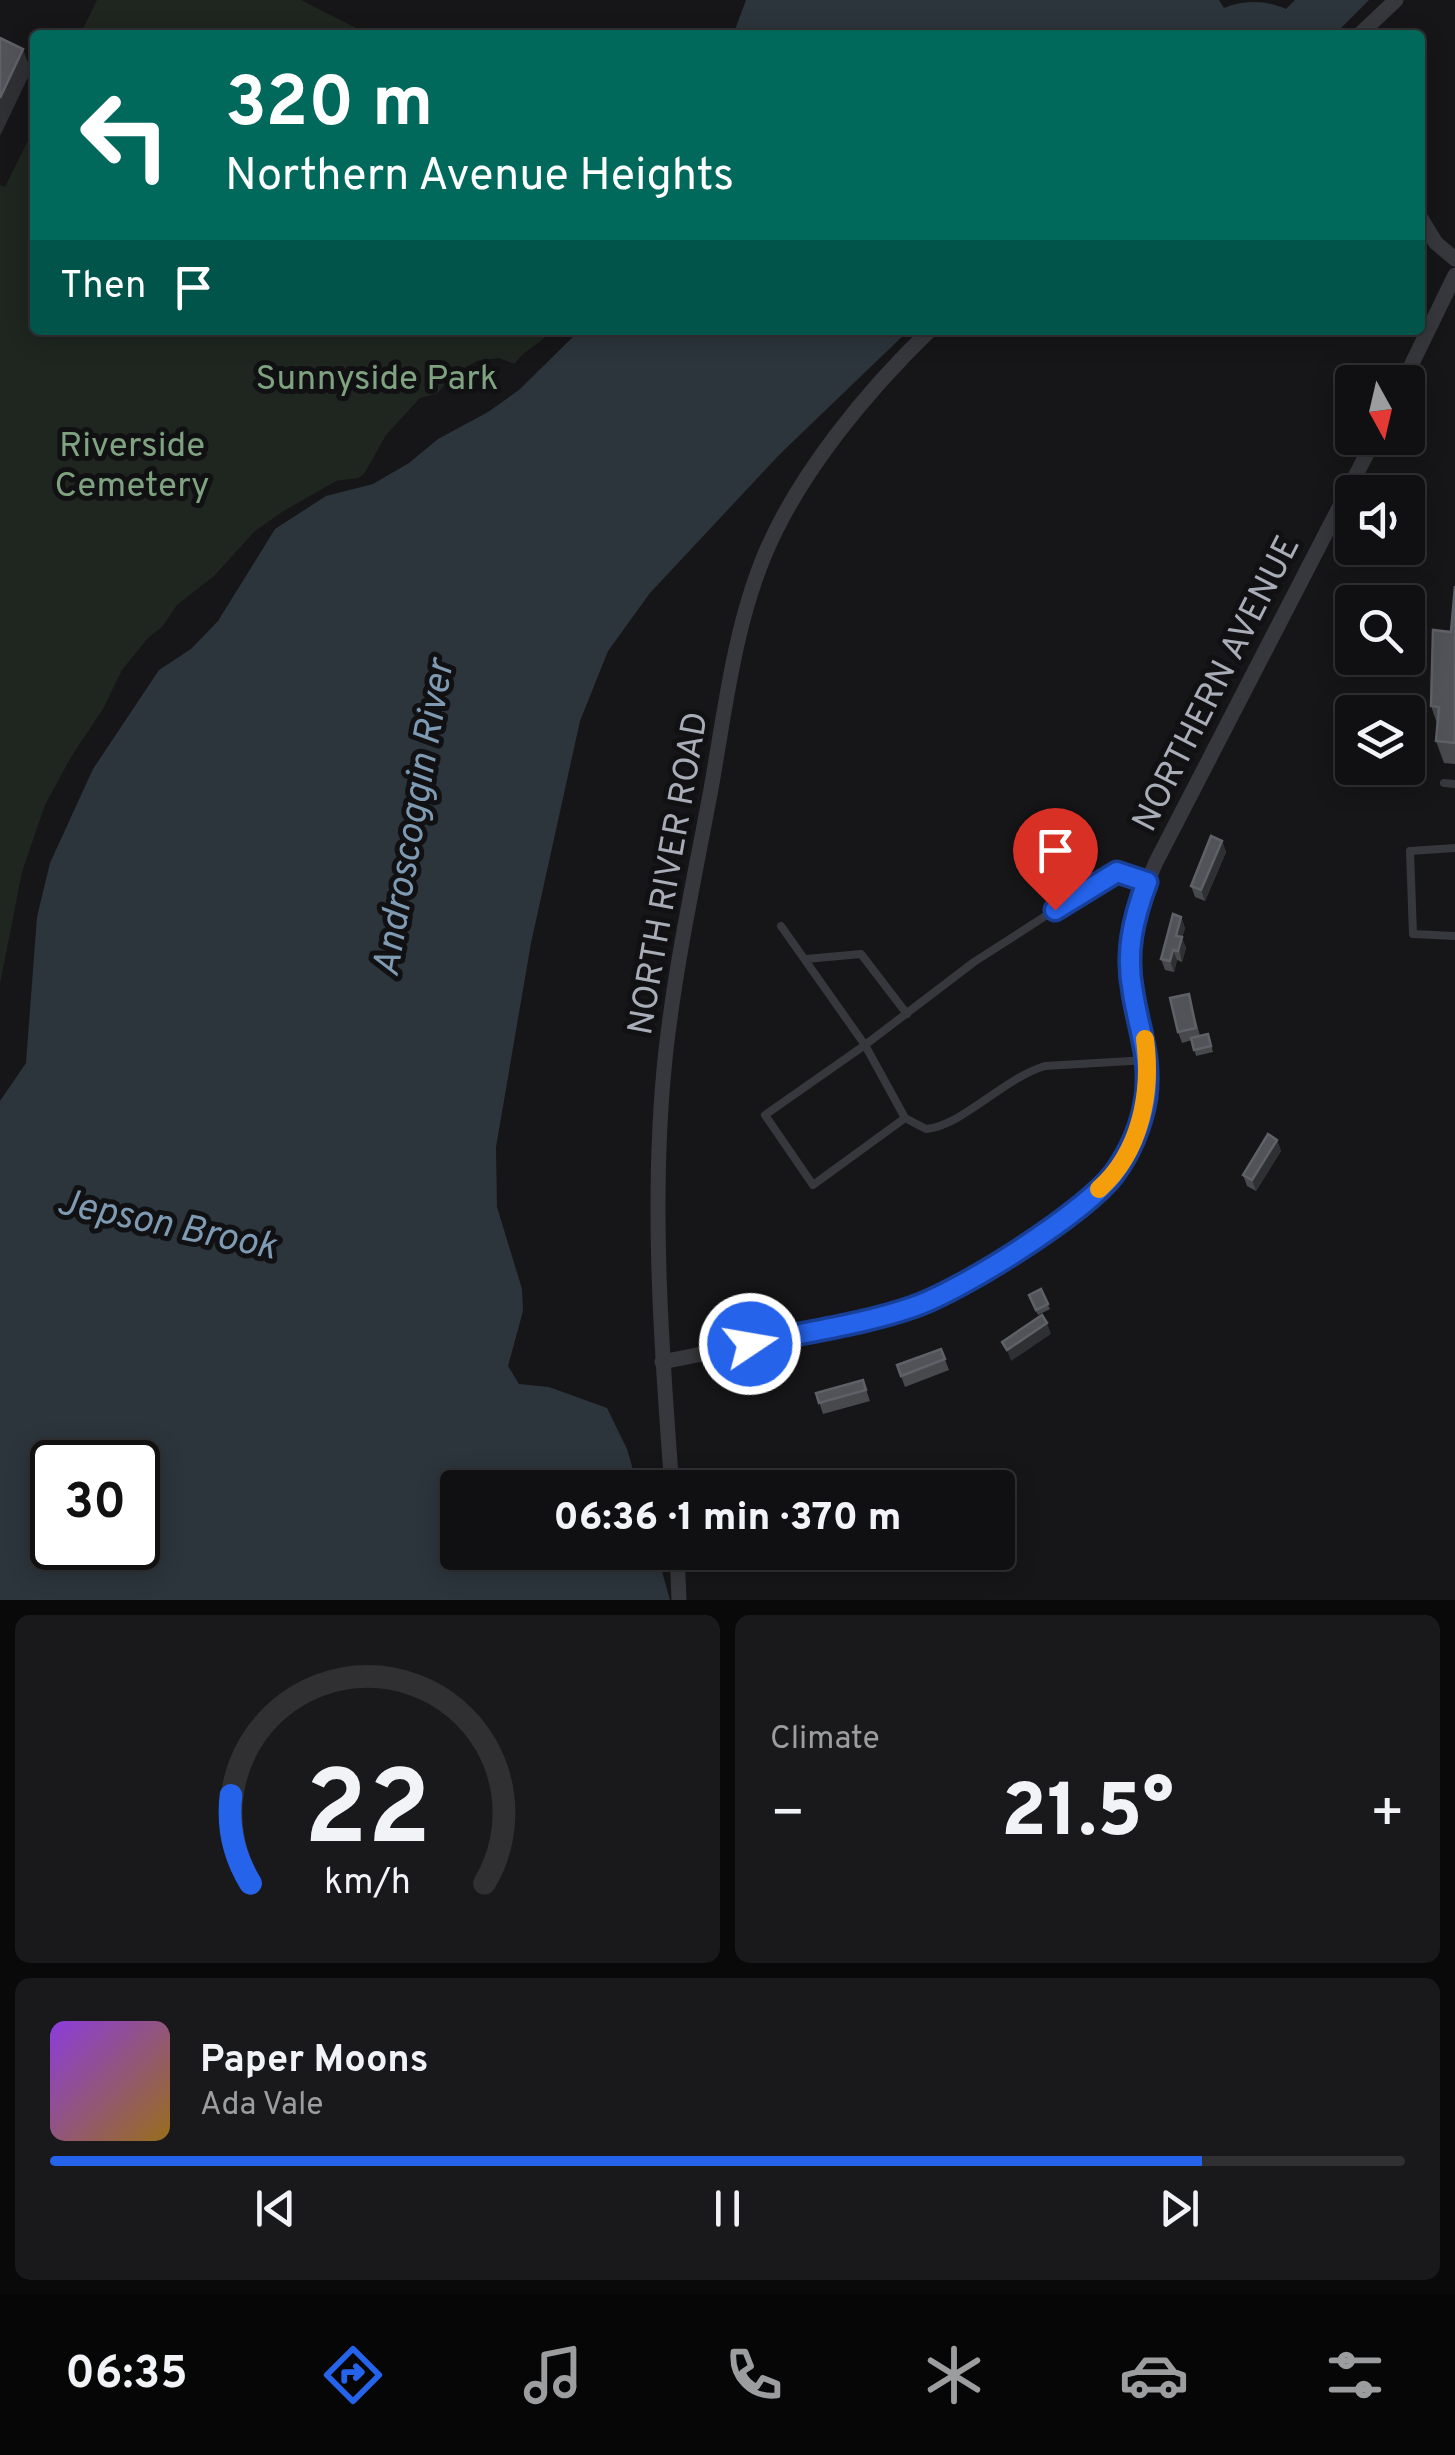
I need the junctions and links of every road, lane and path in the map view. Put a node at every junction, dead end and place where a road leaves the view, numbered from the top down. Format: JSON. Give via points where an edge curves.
{"nodes":[{"id":1,"x":1396,"y":0,"type":"edge"},
{"id":2,"x":1364,"y":30,"type":"edge"},
{"id":3,"x":1425,"y":225,"type":"edge"},
{"id":4,"x":1455,"y":260,"type":"edge"},
{"id":5,"x":1455,"y":275,"type":"edge"},
{"id":6,"x":925,"y":335,"type":"edge"},
{"id":7,"x":1411,"y":365,"type":"edge"},
{"id":8,"x":1366,"y":455,"type":"edge"},
{"id":9,"x":1444,"y":783,"type":"dead end"},
{"id":10,"x":1455,"y":784,"type":"edge"},
{"id":11,"x":1455,"y":848,"type":"edge"},
{"id":12,"x":1147,"y":882,"type":"junction"},
{"id":13,"x":781,"y":926,"type":"dead end"},
{"id":14,"x":1455,"y":936,"type":"edge"},
{"id":15,"x":806,"y":960,"type":"junction"},
{"id":16,"x":907,"y":1014,"type":"junction"},
{"id":17,"x":865,"y":1046,"type":"junction"},
{"id":18,"x":1148,"y":1060,"type":"junction"},
{"id":19,"x":905,"y":1118,"type":"junction"},
{"id":20,"x":662,"y":1362,"type":"junction"},
{"id":21,"x":671,"y":1470,"type":"edge"},
{"id":22,"x":678,"y":1570,"type":"edge"},
{"id":23,"x":679,"y":1600,"type":"edge"}],
"edges":[{"from":1,"to":2,"type":"street"},
{"from":3,"to":4,"type":"street"},
{"from":5,"to":7,"type":"street"},
{"from":6,"to":20,"type":"street","name":"NORTH RIVER ROAD","via":[[795,494],[747,605],[666,1049]]},
{"from":8,"to":12,"type":"street","name":"NORTHERN AVENUE"},
{"from":9,"to":10,"type":"lane"},
{"from":11,"to":14,"type":"lane","via":[[1410,851],[1413,934]]},
{"from":12,"to":16,"type":"lane","via":[[1109,875]]},
{"from":12,"to":18,"type":"street","name":"NORTHERN AVENUE","via":[[1129,950]]},
{"from":13,"to":15,"type":"lane"},
{"from":15,"to":16,"type":"lane","via":[[861,954]]},
{"from":15,"to":17,"type":"lane"},
{"from":16,"to":17,"type":"lane"},
{"from":17,"to":19,"type":"lane"},
{"from":17,"to":19,"type":"lane","via":[[765,1116],[814,1185]]},
{"from":18,"to":19,"type":"lane","via":[[1045,1066],[935,1128]]},
{"from":18,"to":20,"type":"street","name":"NORTHERN AVENUE","via":[[1138,1130],[1116,1172],[1014,1252],[905,1310]]},
{"from":20,"to":21,"type":"street","name":"NORTH RIVER ROAD"},
{"from":22,"to":23,"type":"street"}]}
